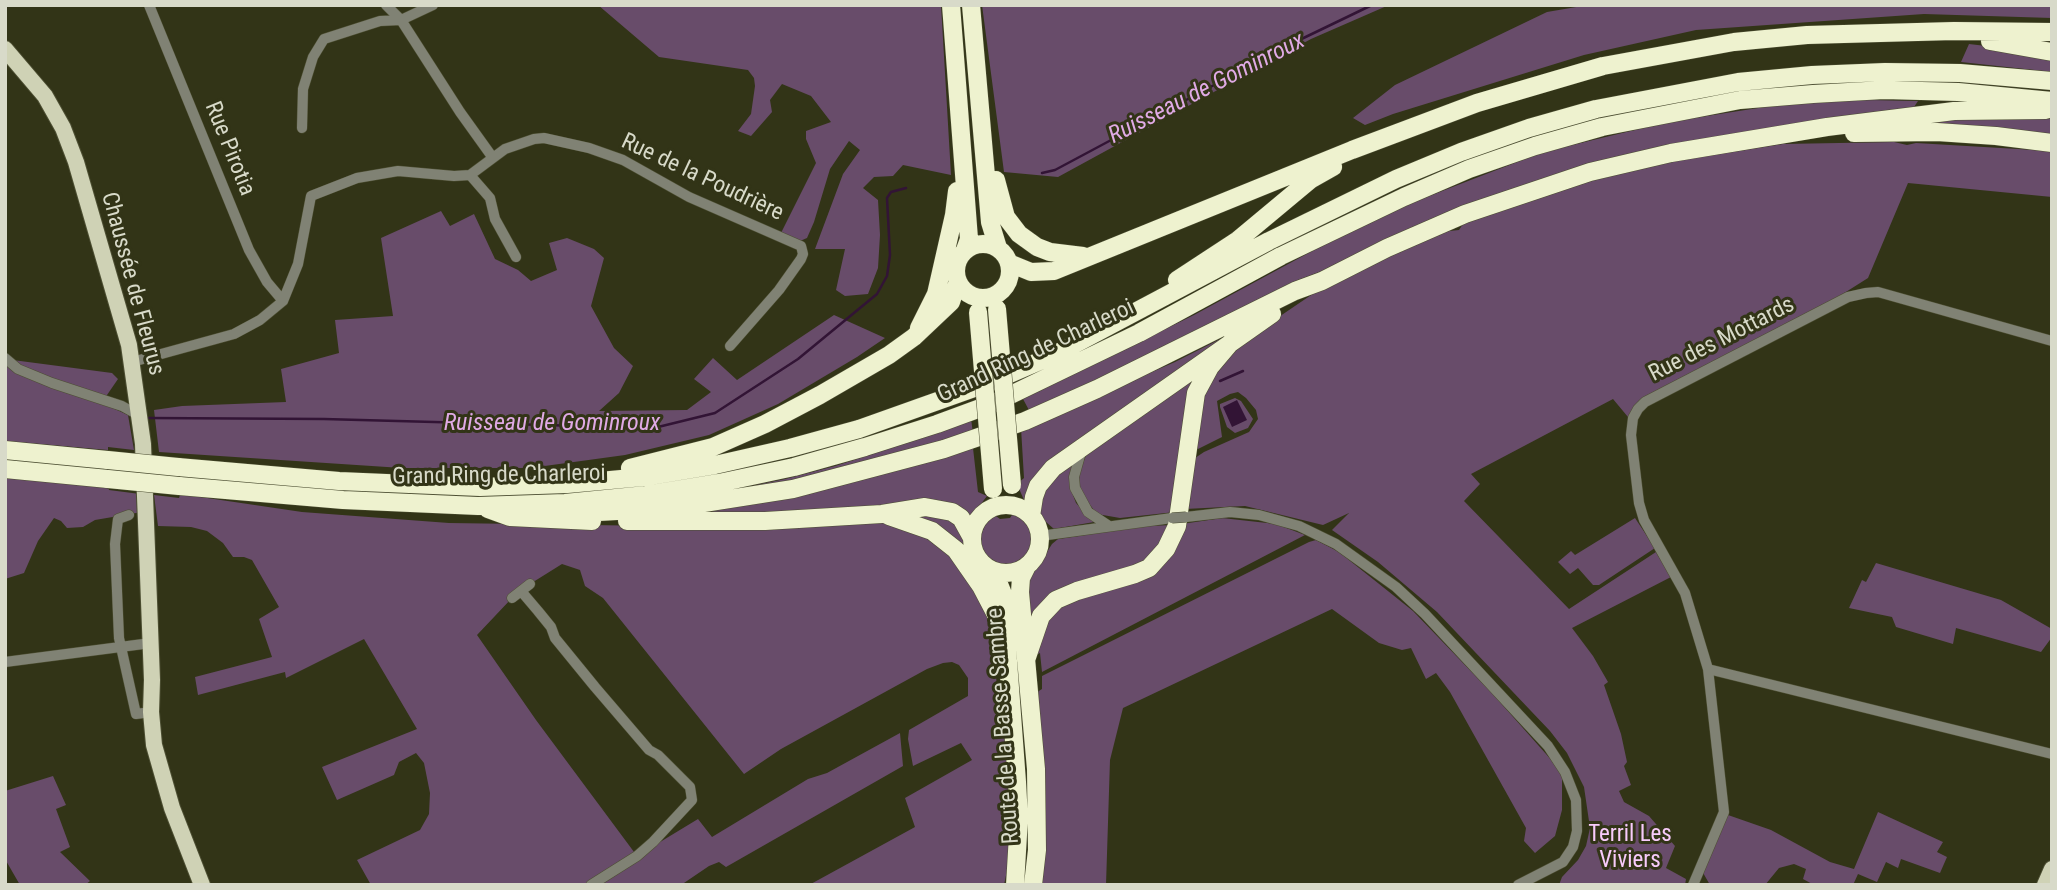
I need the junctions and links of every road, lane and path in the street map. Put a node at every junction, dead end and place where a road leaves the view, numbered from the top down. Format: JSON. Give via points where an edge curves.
{"nodes":[{"id":1,"x":149,"y":5,"type":"edge"},
{"id":2,"x":386,"y":5,"type":"edge"},
{"id":3,"x":433,"y":5,"type":"edge"},
{"id":4,"x":951,"y":5,"type":"edge"},
{"id":5,"x":971,"y":5,"type":"edge"},
{"id":6,"x":401,"y":20,"type":"junction"},
{"id":7,"x":1928,"y":32,"type":"junction"},
{"id":8,"x":2052,"y":32,"type":"edge"},
{"id":9,"x":5,"y":49,"type":"edge"},
{"id":10,"x":2052,"y":52,"type":"edge"},
{"id":11,"x":2052,"y":82,"type":"edge"},
{"id":12,"x":2052,"y":101,"type":"edge"},
{"id":13,"x":2052,"y":110,"type":"edge"},
{"id":14,"x":302,"y":128,"type":"dead end"},
{"id":15,"x":1788,"y":135,"type":"junction"},
{"id":16,"x":1381,"y":139,"type":"junction"},
{"id":17,"x":2052,"y":143,"type":"edge"},
{"id":18,"x":984,"y":150,"type":"junction"},
{"id":19,"x":493,"y":158,"type":"junction"},
{"id":20,"x":962,"y":158,"type":"junction"},
{"id":21,"x":470,"y":175,"type":"junction"},
{"id":22,"x":998,"y":248,"type":"junction"},
{"id":23,"x":965,"y":250,"type":"junction"},
{"id":24,"x":1087,"y":256,"type":"junction"},
{"id":25,"x":516,"y":257,"type":"dead end"},
{"id":26,"x":1009,"y":263,"type":"junction"},
{"id":27,"x":957,"y":281,"type":"junction"},
{"id":28,"x":1322,"y":281,"type":"junction"},
{"id":29,"x":970,"y":295,"type":"junction"},
{"id":30,"x":998,"y":301,"type":"junction"},
{"id":31,"x":284,"y":302,"type":"junction"},
{"id":32,"x":1131,"y":316,"type":"junction"},
{"id":33,"x":914,"y":337,"type":"junction"},
{"id":34,"x":1233,"y":341,"type":"junction"},
{"id":35,"x":2052,"y":341,"type":"edge"},
{"id":36,"x":730,"y":346,"type":"dead end"},
{"id":37,"x":5,"y":358,"type":"edge"},
{"id":38,"x":132,"y":362,"type":"junction"},
{"id":39,"x":140,"y":416,"type":"junction"},
{"id":40,"x":1083,"y":448,"type":"junction"},
{"id":41,"x":5,"y":450,"type":"edge"},
{"id":42,"x":5,"y":469,"type":"edge"},
{"id":43,"x":567,"y":484,"type":"junction"},
{"id":44,"x":478,"y":506,"type":"junction"},
{"id":45,"x":989,"y":509,"type":"junction"},
{"id":46,"x":1027,"y":513,"type":"junction"},
{"id":47,"x":882,"y":514,"type":"junction"},
{"id":48,"x":129,"y":515,"type":"dead end"},
{"id":49,"x":510,"y":517,"type":"junction"},
{"id":50,"x":1110,"y":526,"type":"junction"},
{"id":51,"x":1040,"y":536,"type":"junction"},
{"id":52,"x":972,"y":538,"type":"junction"},
{"id":53,"x":1027,"y":566,"type":"junction"},
{"id":54,"x":989,"y":569,"type":"junction"},
{"id":55,"x":530,"y":584,"type":"dead end"},
{"id":56,"x":1006,"y":633,"type":"junction"},
{"id":57,"x":151,"y":643,"type":"junction"},
{"id":58,"x":121,"y":646,"type":"junction"},
{"id":59,"x":1026,"y":660,"type":"junction"},
{"id":60,"x":5,"y":662,"type":"edge"},
{"id":61,"x":1708,"y":669,"type":"junction"},
{"id":62,"x":152,"y":680,"type":"junction"},
{"id":63,"x":151,"y":712,"type":"junction"},
{"id":64,"x":2052,"y":754,"type":"edge"},
{"id":65,"x":165,"y":782,"type":"junction"},
{"id":66,"x":2052,"y":869,"type":"edge"},
{"id":67,"x":202,"y":885,"type":"edge"},
{"id":68,"x":591,"y":885,"type":"edge"},
{"id":69,"x":1015,"y":885,"type":"edge"},
{"id":70,"x":1033,"y":885,"type":"edge"},
{"id":71,"x":1518,"y":885,"type":"edge"},
{"id":72,"x":1693,"y":885,"type":"edge"},
{"id":73,"x":2045,"y":885,"type":"edge"}],
"edges":[{"from":1,"to":31,"type":"street","name":"Rue Pirotia","via":[[249,250]]},
{"from":2,"to":6,"type":"street"},
{"from":3,"to":6,"type":"street"},
{"from":4,"to":20,"type":"highway"},
{"from":5,"to":18,"type":"highway"},
{"from":6,"to":14,"type":"street","via":[[380,21],[324,40],[303,89]]},
{"from":6,"to":19,"type":"street"},
{"from":7,"to":8,"type":"highway"},
{"from":7,"to":10,"type":"highway"},
{"from":7,"to":16,"type":"highway","via":[[1807,35],[1661,54],[1528,87]]},
{"from":9,"to":38,"type":"main road","name":"Chaussée de Fleurus","via":[[45,96],[63,128]]},
{"from":11,"to":32,"type":"highway","name":"Grand Ring de Charleroi","via":[[1960,73],[1812,75],[1667,93],[1596,109],[1529,128],[1396,179]]},
{"from":12,"to":44,"type":"highway","name":"Grand Ring de Charleroi","via":[[1958,92],[1813,94],[1740,100],[1602,127],[1509,155],[1404,197],[1063,370],[937,424],[794,467],[719,483],[592,501]]},
{"from":13,"to":15,"type":"highway","via":[[1954,111]]},
{"from":15,"to":17,"type":"highway","via":[[1937,132]]},
{"from":15,"to":28,"type":"highway","via":[[1671,153],[1590,172],[1465,214]]},
{"from":16,"to":24,"type":"highway"},
{"from":16,"to":32,"type":"highway","via":[[1310,180],[1238,240],[1152,296]]},
{"from":18,"to":22,"type":"highway","via":[[990,222]]},
{"from":18,"to":24,"type":"highway","via":[[1006,217],[1019,234],[1051,252]]},
{"from":19,"to":21,"type":"street","name":"Rue de la Poudrière"},
{"from":19,"to":36,"type":"street","name":"Rue de la Poudrière","via":[[534,139],[589,148],[624,160],[689,197],[801,246],[801,259],[779,290]]},
{"from":20,"to":23,"type":"highway","via":[[969,239]]},
{"from":20,"to":33,"type":"highway","via":[[936,294]]},
{"from":21,"to":25,"type":"street","via":[[490,198],[495,219]]},
{"from":21,"to":31,"type":"street","via":[[398,171],[357,178],[311,196],[298,264]]},
{"from":22,"to":23,"type":"highway","via":[[977,244]]},
{"from":22,"to":26,"type":"highway"},
{"from":23,"to":27,"type":"highway","via":[[956,267]]},
{"from":24,"to":26,"type":"highway","via":[[1054,271],[1031,272]]},
{"from":26,"to":30,"type":"highway","via":[[1010,276]]},
{"from":27,"to":29,"type":"highway"},
{"from":27,"to":33,"type":"highway","via":[[951,302]]},
{"from":28,"to":34,"type":"highway"},
{"from":28,"to":49,"type":"highway","via":[[1025,421],[933,452],[793,489],[738,498],[672,508]]},
{"from":29,"to":30,"type":"highway"},
{"from":29,"to":45,"type":"highway","bridge":true,"via":[[978,312],[993,489]]},
{"from":30,"to":46,"type":"highway","bridge":true,"via":[[1012,485]]},
{"from":31,"to":38,"type":"street","via":[[234,334]]},
{"from":32,"to":43,"type":"highway","name":"Grand Ring de Charleroi","via":[[991,382],[859,429],[715,465]]},
{"from":33,"to":43,"type":"highway","via":[[765,425],[712,447],[589,474]]},
{"from":34,"to":40,"type":"highway"},
{"from":34,"to":59,"type":"highway","via":[[1210,367],[1196,393],[1177,526],[1166,550],[1135,575],[1056,600],[1041,615]]},
{"from":35,"to":61,"type":"street","name":"Rue des Mottards","via":[[1878,292],[1866,293],[1848,297],[1645,402],[1633,418],[1639,503],[1685,593]]},
{"from":37,"to":39,"type":"street","via":[[18,369]]},
{"from":38,"to":39,"type":"main road","name":"Chaussée de Fleurus"},
{"from":39,"to":57,"type":"main road","name":"Chaussée de Fleurus"},
{"from":40,"to":46,"type":"highway","via":[[1046,475]]},
{"from":40,"to":50,"type":"street","via":[[1075,488],[1088,512]]},
{"from":41,"to":43,"type":"highway","name":"Grand Ring de Charleroi","bridge":true,"via":[[414,486]]},
{"from":42,"to":44,"type":"highway","name":"Grand Ring de Charleroi","bridge":true,"via":[[343,500]]},
{"from":44,"to":49,"type":"highway"},
{"from":45,"to":46,"type":"highway","via":[[1006,505]]},
{"from":45,"to":52,"type":"highway","via":[[979,519]]},
{"from":46,"to":51,"type":"highway"},
{"from":47,"to":49,"type":"highway","via":[[717,523]]},
{"from":47,"to":52,"type":"highway","via":[[926,507],[952,512]]},
{"from":47,"to":56,"type":"highway","via":[[919,525],[944,539],[965,562]]},
{"from":48,"to":58,"type":"street","via":[[117,519],[114,544]]},
{"from":50,"to":51,"type":"street"},
{"from":50,"to":71,"type":"street","bridge":true,"via":[[1213,513],[1278,519],[1317,533],[1369,567],[1425,614],[1548,746],[1576,800],[1573,847],[1563,862]]},
{"from":51,"to":53,"type":"highway","via":[[1039,549]]},
{"from":52,"to":54,"type":"highway","via":[[976,556]]},
{"from":53,"to":54,"type":"highway","via":[[1009,573]]},
{"from":53,"to":59,"type":"highway","name":"Route de la Basse Sambre","via":[[1020,592]]},
{"from":54,"to":56,"type":"highway","name":"Route de la Basse Sambre","via":[[1003,594]]},
{"from":55,"to":68,"type":"street","via":[[517,594],[538,611],[555,638],[649,750],[690,787],[692,800],[653,842]]},
{"from":56,"to":69,"type":"highway","name":"Route de la Basse Sambre","via":[[1018,806]]},
{"from":57,"to":58,"type":"street"},
{"from":57,"to":62,"type":"main road","name":"Chaussée de Fleurus"},
{"from":58,"to":60,"type":"street"},
{"from":58,"to":63,"type":"street","via":[[136,714]]},
{"from":59,"to":70,"type":"highway","name":"Route de la Basse Sambre","via":[[1037,809]]},
{"from":61,"to":64,"type":"street"},
{"from":61,"to":72,"type":"street","name":"Rue des Mottards","via":[[1724,812]]},
{"from":62,"to":63,"type":"main road","name":"Chaussée de Fleurus"},
{"from":62,"to":65,"type":"main road","name":"Chaussée de Fleurus"},
{"from":63,"to":65,"type":"main road","name":"Chaussée de Fleurus","via":[[154,745]]},
{"from":65,"to":67,"type":"main road","name":"Chaussée de Fleurus"},
{"from":66,"to":73,"type":"main road"}]}
